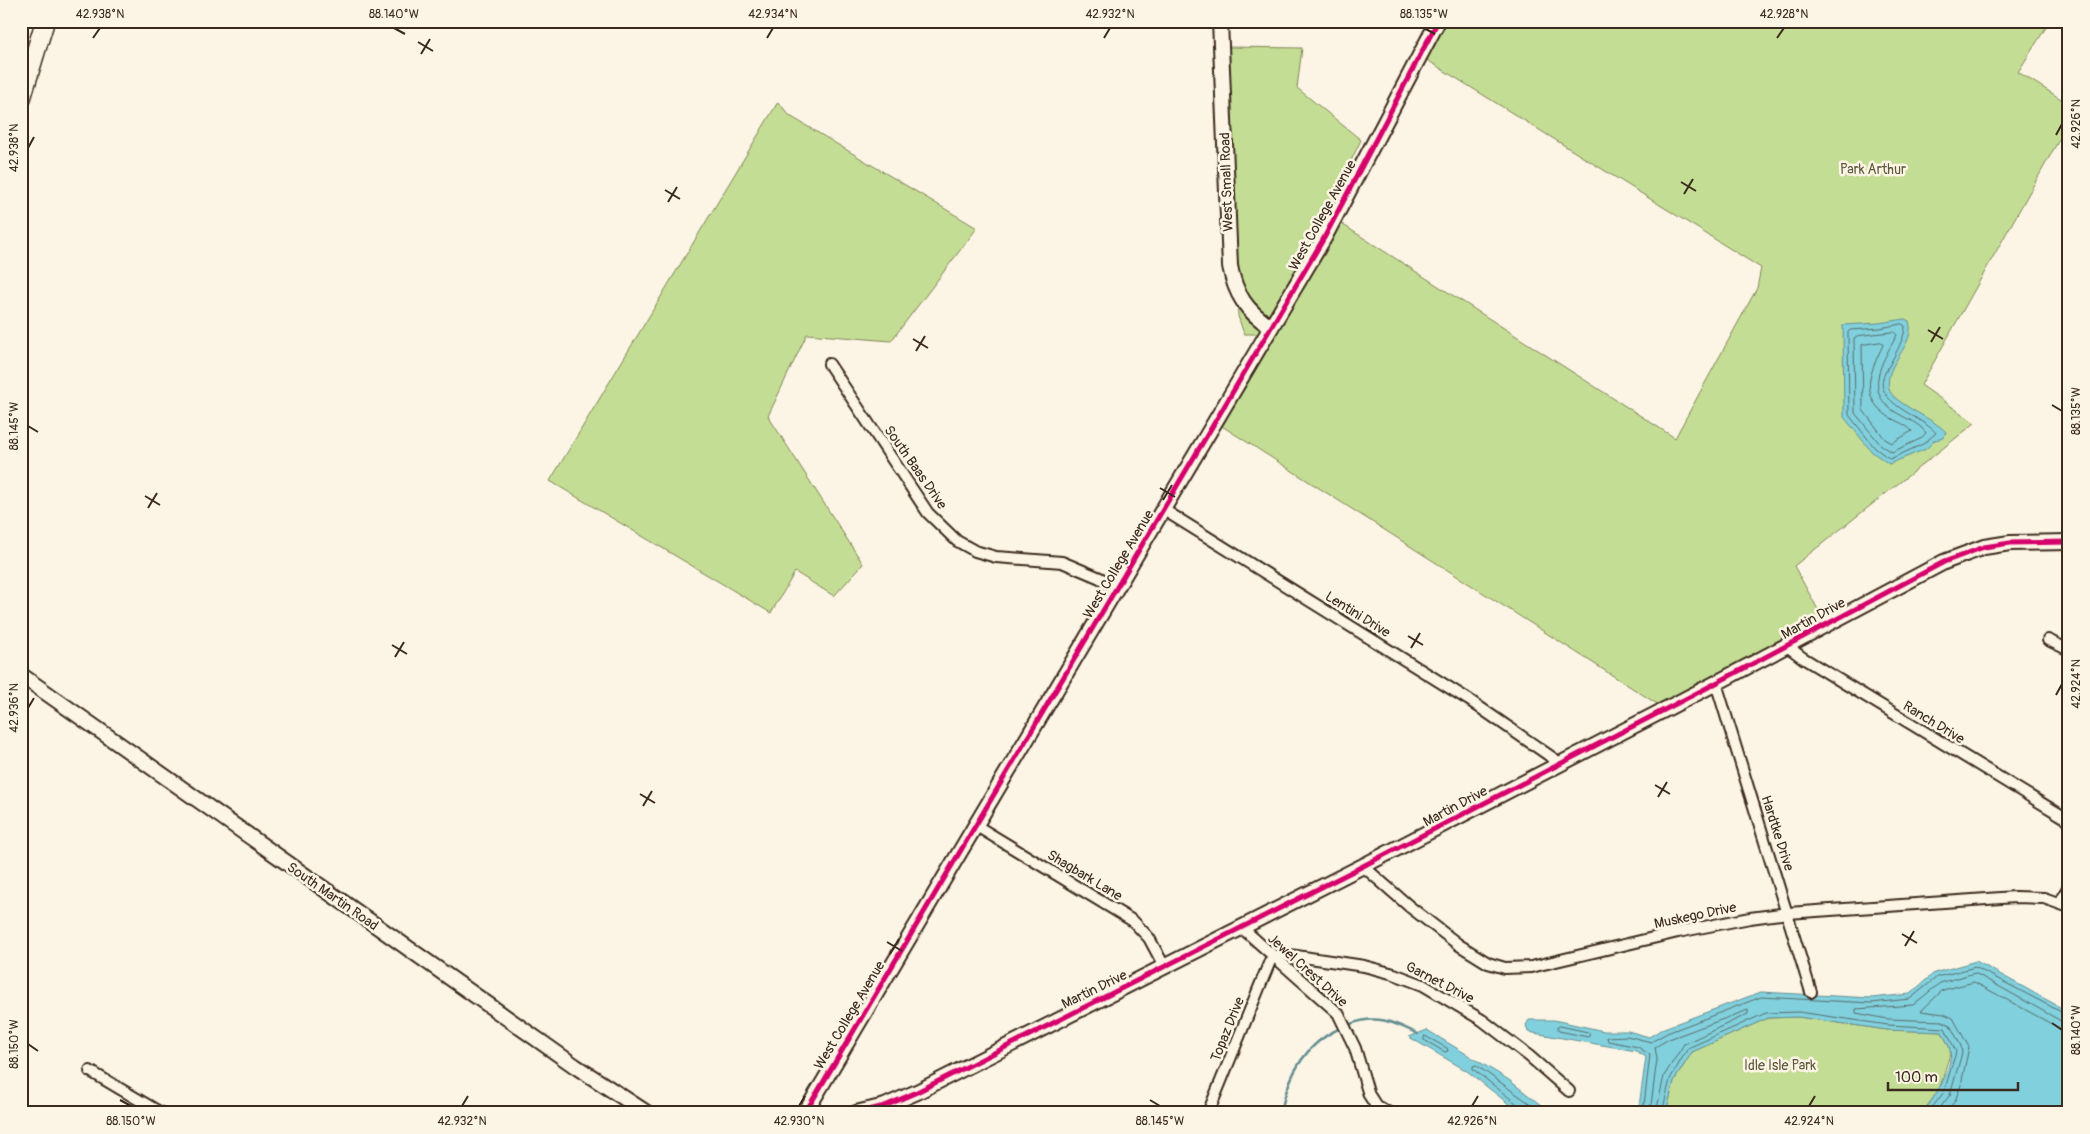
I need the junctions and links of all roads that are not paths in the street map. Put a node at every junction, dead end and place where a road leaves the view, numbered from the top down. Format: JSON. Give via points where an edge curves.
{"nodes":[{"id":1,"x":45,"y":21,"type":"edge"},
{"id":2,"x":1220,"y":21,"type":"edge"},
{"id":3,"x":1438,"y":21,"type":"edge"},
{"id":4,"x":21,"y":100,"type":"edge"},
{"id":5,"x":1271,"y":327,"type":"junction"},
{"id":6,"x":829,"y":364,"type":"dead end"},
{"id":7,"x":1164,"y":510,"type":"junction"},
{"id":8,"x":2069,"y":542,"type":"edge"},
{"id":9,"x":1116,"y":588,"type":"junction"},
{"id":10,"x":2048,"y":640,"type":"dead end"},
{"id":11,"x":1787,"y":646,"type":"junction"},
{"id":12,"x":2069,"y":650,"type":"edge"},
{"id":13,"x":21,"y":676,"type":"edge"},
{"id":14,"x":1716,"y":683,"type":"junction"},
{"id":15,"x":1560,"y":763,"type":"junction"},
{"id":16,"x":2069,"y":820,"type":"edge"},
{"id":17,"x":975,"y":825,"type":"junction"},
{"id":18,"x":1363,"y":866,"type":"junction"},
{"id":19,"x":2069,"y":886,"type":"edge"},
{"id":20,"x":2064,"y":905,"type":"edge"},
{"id":21,"x":1788,"y":913,"type":"junction"},
{"id":22,"x":1242,"y":928,"type":"junction"},
{"id":23,"x":1274,"y":957,"type":"junction"},
{"id":24,"x":1164,"y":966,"type":"junction"},
{"id":25,"x":1811,"y":992,"type":"dead end"},
{"id":26,"x":90,"y":1071,"type":"dead end"},
{"id":27,"x":1568,"y":1091,"type":"dead end"},
{"id":28,"x":887,"y":1109,"type":"edge"},
{"id":29,"x":1376,"y":1109,"type":"edge"},
{"id":30,"x":808,"y":1112,"type":"edge"},
{"id":31,"x":161,"y":1113,"type":"edge"},
{"id":32,"x":647,"y":1113,"type":"edge"},
{"id":33,"x":856,"y":1113,"type":"edge"},
{"id":34,"x":1208,"y":1113,"type":"edge"},
{"id":35,"x":1389,"y":1113,"type":"edge"}],
"edges":[{"from":1,"to":4,"type":"highway"},
{"from":2,"to":5,"type":"street","name":"West Small Road","via":[[1230,266],[1235,288],[1245,306]]},
{"from":3,"to":5,"type":"street","name":"West College Avenue","via":[[1344,202]]},
{"from":5,"to":7,"type":"street","name":"West College Avenue"},
{"from":6,"to":9,"type":"street","name":"South Baas Drive","via":[[923,506],[957,541],[996,557],[1062,562]]},
{"from":7,"to":9,"type":"street","name":"West College Avenue"},
{"from":7,"to":15,"type":"street","name":"Lentini Drive","via":[[1469,700]]},
{"from":8,"to":11,"type":"street","name":"Martin Drive","via":[[2010,543],[1965,553],[1867,601]]},
{"from":9,"to":17,"type":"street","name":"West College Avenue"},
{"from":10,"to":12,"type":"street"},
{"from":11,"to":14,"type":"street","name":"Martin Drive"},
{"from":11,"to":16,"type":"street","name":"Ranch Drive"},
{"from":13,"to":32,"type":"street","name":"South Martin Road","via":[[575,1066]]},
{"from":14,"to":15,"type":"street","name":"Martin Drive"},
{"from":14,"to":21,"type":"street","name":"Hardtke Drive"},
{"from":15,"to":18,"type":"street","name":"Martin Drive"},
{"from":17,"to":24,"type":"street","name":"Shagbark Lane","via":[[1133,921],[1149,938]]},
{"from":17,"to":30,"type":"street","name":"West College Avenue"},
{"from":18,"to":21,"type":"street","name":"Muskego Drive","via":[[1410,908],[1459,945],[1488,963],[1506,968],[1531,967],[1694,928]]},
{"from":18,"to":22,"type":"street","name":"Martin Drive"},
{"from":19,"to":20,"type":"street"},
{"from":20,"to":21,"type":"street","name":"Muskego Drive","via":[[2034,897],[2008,897]]},
{"from":21,"to":25,"type":"street","name":"Hardtke Drive"},
{"from":22,"to":23,"type":"street","name":"Jewel Crest Drive"},
{"from":22,"to":24,"type":"street","name":"Martin Drive"},
{"from":23,"to":27,"type":"street","name":"Garnet Drive","via":[[1291,953],[1364,966],[1410,979],[1482,1020]]},
{"from":23,"to":29,"type":"street","name":"Jewel Crest Drive","via":[[1338,1013]]},
{"from":23,"to":34,"type":"street","name":"Topaz Drive"},
{"from":24,"to":28,"type":"street","name":"Martin Drive"},
{"from":26,"to":31,"type":"street"},
{"from":28,"to":33,"type":"street","name":"Martin Drive"},
{"from":29,"to":35,"type":"street","name":"Jewel Crest Drive"}]}
